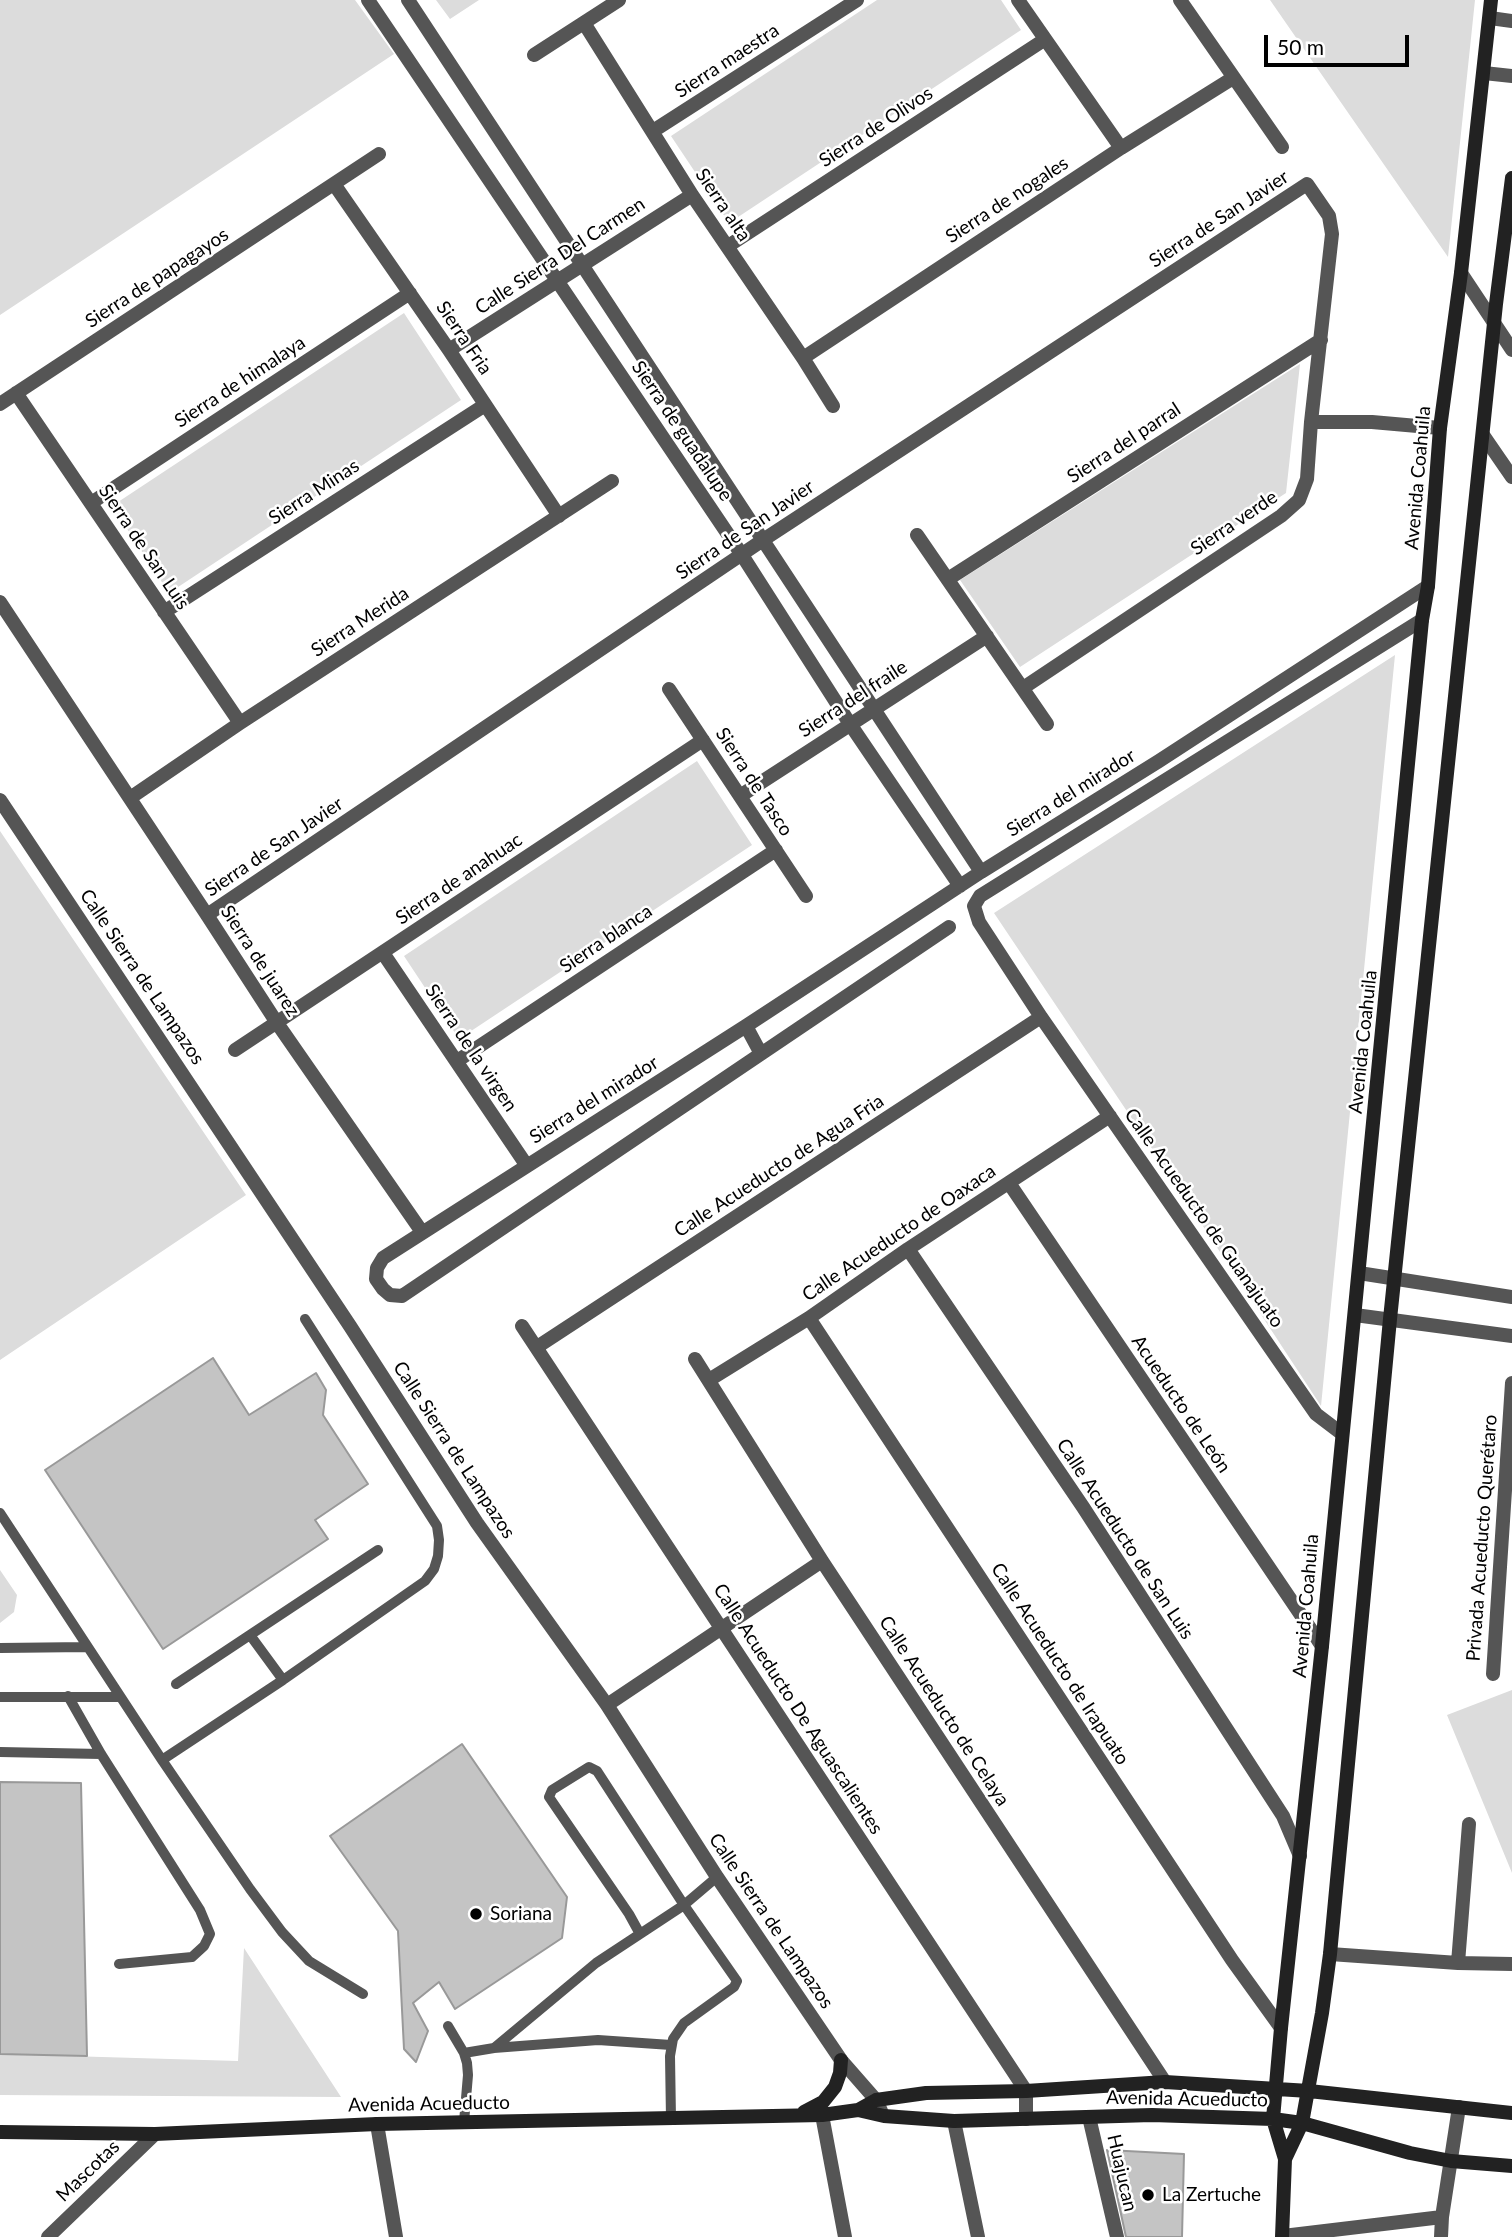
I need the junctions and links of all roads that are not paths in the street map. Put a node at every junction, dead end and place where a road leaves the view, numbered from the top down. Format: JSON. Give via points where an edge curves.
{"nodes":[{"id":1,"x":368,"y":0,"type":"edge"},
{"id":2,"x":408,"y":0,"type":"edge"},
{"id":3,"x":619,"y":0,"type":"edge"},
{"id":4,"x":857,"y":0,"type":"edge"},
{"id":5,"x":1018,"y":0,"type":"edge"},
{"id":6,"x":1180,"y":0,"type":"edge"},
{"id":7,"x":1491,"y":0,"type":"edge"},
{"id":8,"x":1490,"y":18,"type":"junction"},
{"id":9,"x":1512,"y":21,"type":"edge"},
{"id":10,"x":584,"y":23,"type":"junction"},
{"id":11,"x":1044,"y":40,"type":"junction"},
{"id":12,"x":534,"y":55,"type":"dead end"},
{"id":13,"x":1484,"y":73,"type":"junction"},
{"id":14,"x":1512,"y":76,"type":"edge"},
{"id":15,"x":1233,"y":78,"type":"junction"},
{"id":16,"x":653,"y":131,"type":"junction"},
{"id":17,"x":1282,"y":147,"type":"dead end"},
{"id":18,"x":1121,"y":148,"type":"junction"},
{"id":19,"x":380,"y":153,"type":"dead end"},
{"id":20,"x":1512,"y":178,"type":"edge"},
{"id":21,"x":334,"y":184,"type":"junction"},
{"id":22,"x":1307,"y":184,"type":"joint"},
{"id":23,"x":692,"y":195,"type":"junction"},
{"id":24,"x":728,"y":246,"type":"junction"},
{"id":25,"x":582,"y":265,"type":"junction"},
{"id":26,"x":1461,"y":273,"type":"junction"},
{"id":27,"x":557,"y":282,"type":"junction"},
{"id":28,"x":410,"y":293,"type":"junction"},
{"id":29,"x":1494,"y":325,"type":"junction"},
{"id":30,"x":1321,"y":340,"type":"junction"},
{"id":31,"x":1512,"y":349,"type":"edge"},
{"id":32,"x":449,"y":350,"type":"junction"},
{"id":33,"x":803,"y":358,"type":"junction"},
{"id":34,"x":16,"y":393,"type":"junction"},
{"id":35,"x":0,"y":404,"type":"edge"},
{"id":36,"x":485,"y":405,"type":"junction"},
{"id":37,"x":833,"y":406,"type":"dead end"},
{"id":38,"x":1311,"y":422,"type":"junction"},
{"id":39,"x":1440,"y":428,"type":"junction"},
{"id":40,"x":1483,"y":435,"type":"junction"},
{"id":41,"x":1512,"y":477,"type":"edge"},
{"id":42,"x":612,"y":481,"type":"dead end"},
{"id":43,"x":90,"y":503,"type":"junction"},
{"id":44,"x":559,"y":516,"type":"junction"},
{"id":45,"x":917,"y":536,"type":"dead end"},
{"id":46,"x":763,"y":540,"type":"junction"},
{"id":47,"x":742,"y":555,"type":"junction"},
{"id":48,"x":948,"y":579,"type":"junction"},
{"id":49,"x":1428,"y":586,"type":"junction"},
{"id":50,"x":0,"y":602,"type":"edge"},
{"id":51,"x":164,"y":612,"type":"junction"},
{"id":52,"x":1422,"y":620,"type":"junction"},
{"id":53,"x":986,"y":636,"type":"junction"},
{"id":54,"x":1023,"y":688,"type":"junction"},
{"id":55,"x":669,"y":689,"type":"dead end"},
{"id":56,"x":875,"y":707,"type":"junction"},
{"id":57,"x":240,"y":723,"type":"junction"},
{"id":58,"x":850,"y":724,"type":"junction"},
{"id":59,"x":1047,"y":724,"type":"dead end"},
{"id":60,"x":703,"y":740,"type":"junction"},
{"id":61,"x":740,"y":796,"type":"junction"},
{"id":62,"x":130,"y":798,"type":"junction"},
{"id":63,"x":0,"y":800,"type":"edge"},
{"id":64,"x":776,"y":850,"type":"junction"},
{"id":65,"x":981,"y":872,"type":"junction"},
{"id":66,"x":960,"y":886,"type":"junction"},
{"id":67,"x":806,"y":896,"type":"dead end"},
{"id":68,"x":974,"y":906,"type":"joint"},
{"id":69,"x":207,"y":915,"type":"junction"},
{"id":70,"x":949,"y":927,"type":"dead end"},
{"id":71,"x":383,"y":953,"type":"junction"},
{"id":72,"x":1041,"y":1017,"type":"junction"},
{"id":73,"x":276,"y":1023,"type":"junction"},
{"id":74,"x":746,"y":1026,"type":"junction"},
{"id":75,"x":235,"y":1050,"type":"dead end"},
{"id":76,"x":760,"y":1052,"type":"junction"},
{"id":77,"x":457,"y":1061,"type":"junction"},
{"id":78,"x":1110,"y":1116,"type":"junction"},
{"id":79,"x":527,"y":1166,"type":"junction"},
{"id":80,"x":1009,"y":1182,"type":"junction"},
{"id":81,"x":422,"y":1232,"type":"junction"},
{"id":82,"x":908,"y":1249,"type":"junction"},
{"id":83,"x":1359,"y":1273,"type":"junction"},
{"id":84,"x":1394,"y":1279,"type":"junction"},
{"id":85,"x":1512,"y":1297,"type":"edge"},
{"id":86,"x":1355,"y":1315,"type":"junction"},
{"id":87,"x":809,"y":1318,"type":"junction"},
{"id":88,"x":304,"y":1319,"type":"dead end"},
{"id":89,"x":1390,"y":1319,"type":"junction"},
{"id":90,"x":522,"y":1326,"type":"dead end"},
{"id":91,"x":1512,"y":1336,"type":"edge"},
{"id":92,"x":537,"y":1348,"type":"junction"},
{"id":93,"x":695,"y":1359,"type":"dead end"},
{"id":94,"x":709,"y":1380,"type":"junction"},
{"id":95,"x":1512,"y":1383,"type":"edge"},
{"id":96,"x":1511,"y":1404,"type":"edge"},
{"id":97,"x":1341,"y":1433,"type":"junction"},
{"id":98,"x":0,"y":1513,"type":"edge"},
{"id":99,"x":378,"y":1550,"type":"dead end"},
{"id":100,"x":822,"y":1561,"type":"junction"},
{"id":101,"x":721,"y":1628,"type":"junction"},
{"id":102,"x":250,"y":1635,"type":"junction"},
{"id":103,"x":1322,"y":1646,"type":"junction"},
{"id":104,"x":87,"y":1647,"type":"junction"},
{"id":105,"x":0,"y":1648,"type":"edge"},
{"id":106,"x":1493,"y":1674,"type":"dead end"},
{"id":107,"x":283,"y":1681,"type":"junction"},
{"id":108,"x":176,"y":1684,"type":"dead end"},
{"id":109,"x":68,"y":1696,"type":"junction"},
{"id":110,"x":0,"y":1697,"type":"edge"},
{"id":111,"x":120,"y":1697,"type":"junction"},
{"id":112,"x":607,"y":1705,"type":"junction"},
{"id":113,"x":0,"y":1752,"type":"edge"},
{"id":114,"x":101,"y":1754,"type":"junction"},
{"id":115,"x":162,"y":1760,"type":"junction"},
{"id":116,"x":1469,"y":1824,"type":"dead end"},
{"id":117,"x":1300,"y":1856,"type":"junction"},
{"id":118,"x":717,"y":1877,"type":"junction"},
{"id":119,"x":684,"y":1905,"type":"junction"},
{"id":120,"x":640,"y":1934,"type":"junction"},
{"id":121,"x":1329,"y":1954,"type":"junction"},
{"id":122,"x":119,"y":1964,"type":"dead end"},
{"id":123,"x":1458,"y":1964,"type":"junction"},
{"id":124,"x":1512,"y":1964,"type":"edge"},
{"id":125,"x":363,"y":1994,"type":"dead end"},
{"id":126,"x":448,"y":2026,"type":"dead end"},
{"id":127,"x":1281,"y":2028,"type":"junction"},
{"id":128,"x":671,"y":2045,"type":"junction"},
{"id":129,"x":494,"y":2048,"type":"junction"},
{"id":130,"x":464,"y":2053,"type":"junction"},
{"id":131,"x":841,"y":2060,"type":"junction"},
{"id":132,"x":1165,"y":2082,"type":"junction"},
{"id":133,"x":1277,"y":2088,"type":"junction"},
{"id":134,"x":1026,"y":2091,"type":"junction"},
{"id":135,"x":1308,"y":2091,"type":"junction"},
{"id":136,"x":876,"y":2100,"type":"junction"},
{"id":137,"x":1459,"y":2107,"type":"junction"},
{"id":138,"x":858,"y":2110,"type":"junction"},
{"id":139,"x":1512,"y":2113,"type":"edge"},
{"id":140,"x":801,"y":2114,"type":"junction"},
{"id":141,"x":822,"y":2115,"type":"junction"},
{"id":142,"x":884,"y":2116,"type":"junction"},
{"id":143,"x":1089,"y":2117,"type":"junction"},
{"id":144,"x":671,"y":2119,"type":"junction"},
{"id":145,"x":1026,"y":2119,"type":"junction"},
{"id":146,"x":1273,"y":2119,"type":"junction"},
{"id":147,"x":954,"y":2121,"type":"junction"},
{"id":148,"x":464,"y":2122,"type":"junction"},
{"id":149,"x":1302,"y":2123,"type":"junction"},
{"id":150,"x":377,"y":2124,"type":"junction"},
{"id":151,"x":0,"y":2132,"type":"edge"},
{"id":152,"x":155,"y":2134,"type":"junction"},
{"id":153,"x":1285,"y":2159,"type":"junction"},
{"id":154,"x":1451,"y":2161,"type":"junction"},
{"id":155,"x":1512,"y":2166,"type":"edge"},
{"id":156,"x":1442,"y":2217,"type":"junction"},
{"id":157,"x":1282,"y":2236,"type":"edge"},
{"id":158,"x":48,"y":2237,"type":"edge"},
{"id":159,"x":396,"y":2237,"type":"edge"},
{"id":160,"x":845,"y":2237,"type":"edge"},
{"id":161,"x":978,"y":2237,"type":"edge"},
{"id":162,"x":1117,"y":2237,"type":"edge"},
{"id":163,"x":1441,"y":2237,"type":"edge"}],
"edges":[{"from":1,"to":27,"type":"street","name":"Sierra de guadalupe"},
{"from":2,"to":25,"type":"street","name":"Sierra de guadalupe"},
{"from":3,"to":10,"type":"street"},
{"from":4,"to":16,"type":"street","name":"Sierra maestra"},
{"from":5,"to":11,"type":"street"},
{"from":6,"to":15,"type":"street"},
{"from":7,"to":8,"type":"street","name":"Avenida Coahuila"},
{"from":8,"to":9,"type":"street"},
{"from":8,"to":13,"type":"street","name":"Avenida Coahuila"},
{"from":10,"to":12,"type":"street"},
{"from":10,"to":16,"type":"street","name":"Sierra alta"},
{"from":11,"to":18,"type":"street"},
{"from":11,"to":24,"type":"street","name":"Sierra de Olivos"},
{"from":13,"to":14,"type":"street"},
{"from":13,"to":26,"type":"street","name":"Avenida Coahuila"},
{"from":15,"to":17,"type":"street"},
{"from":15,"to":18,"type":"street","name":"Sierra de nogales"},
{"from":16,"to":23,"type":"street","name":"Sierra alta"},
{"from":18,"to":33,"type":"street","name":"Sierra de nogales"},
{"from":19,"to":21,"type":"street","name":"Sierra de papagayos"},
{"from":20,"to":29,"type":"street"},
{"from":21,"to":28,"type":"street","name":"Sierra Fria"},
{"from":21,"to":34,"type":"street","name":"Sierra de papagayos"},
{"from":22,"to":30,"type":"street","name":"Sierra verde","via":[[1329,216],[1332,234]]},
{"from":22,"to":46,"type":"street","name":"Sierra de San Javier"},
{"from":23,"to":24,"type":"street","name":"Sierra alta"},
{"from":23,"to":25,"type":"street","name":"Calle Sierra Del Carmen"},
{"from":24,"to":33,"type":"street","name":"Sierra alta"},
{"from":25,"to":27,"type":"street","name":"Calle Sierra Del Carmen"},
{"from":25,"to":46,"type":"street","name":"Sierra de guadalupe"},
{"from":26,"to":29,"type":"street"},
{"from":26,"to":39,"type":"street","name":"Avenida Coahuila"},
{"from":27,"to":32,"type":"street","name":"Calle Sierra Del Carmen"},
{"from":27,"to":47,"type":"street","name":"Sierra de guadalupe"},
{"from":28,"to":32,"type":"street","name":"Sierra Fria"},
{"from":28,"to":43,"type":"street","name":"Sierra de himalaya"},
{"from":29,"to":31,"type":"street"},
{"from":29,"to":40,"type":"street"},
{"from":30,"to":38,"type":"street","name":"Sierra verde"},
{"from":30,"to":48,"type":"street","name":"Sierra del parral"},
{"from":32,"to":36,"type":"street","name":"Sierra Fria"},
{"from":33,"to":37,"type":"street","name":"Sierra alta"},
{"from":34,"to":35,"type":"street","name":"Sierra de papagayos"},
{"from":34,"to":43,"type":"street","name":"Sierra de San Luis"},
{"from":36,"to":44,"type":"street","name":"Sierra Fria"},
{"from":36,"to":51,"type":"street","name":"Sierra Minas"},
{"from":38,"to":39,"type":"street"},
{"from":38,"to":54,"type":"street","name":"Sierra verde","via":[[1307,479],[1292,508]]},
{"from":39,"to":49,"type":"street","name":"Avenida Coahuila"},
{"from":40,"to":41,"type":"street"},
{"from":40,"to":84,"type":"street"},
{"from":42,"to":44,"type":"street","name":"Sierra Merida"},
{"from":43,"to":51,"type":"street","name":"Sierra de San Luis"},
{"from":44,"to":57,"type":"street","name":"Sierra Merida"},
{"from":45,"to":48,"type":"street"},
{"from":46,"to":47,"type":"street","name":"Sierra de San Javier"},
{"from":46,"to":56,"type":"street","name":"Sierra de guadalupe"},
{"from":47,"to":58,"type":"street","name":"Sierra de guadalupe"},
{"from":47,"to":69,"type":"street","name":"Sierra de San Javier"},
{"from":48,"to":53,"type":"street"},
{"from":49,"to":52,"type":"street","name":"Avenida Coahuila"},
{"from":49,"to":65,"type":"street","name":"Sierra del mirador"},
{"from":50,"to":62,"type":"street","name":"Sierra de juarez"},
{"from":51,"to":57,"type":"street","name":"Sierra de San Luis"},
{"from":52,"to":68,"type":"street","name":"Sierra del mirador","via":[[981,896]]},
{"from":52,"to":83,"type":"street","name":"Avenida Coahuila"},
{"from":53,"to":54,"type":"street"},
{"from":53,"to":56,"type":"street","name":"Sierra del fraile"},
{"from":54,"to":59,"type":"street"},
{"from":55,"to":60,"type":"street","name":"Sierra de Tasco"},
{"from":56,"to":58,"type":"street","name":"Sierra del fraile"},
{"from":56,"to":65,"type":"street","name":"Sierra de guadalupe"},
{"from":57,"to":62,"type":"street","name":"Sierra Merida"},
{"from":58,"to":61,"type":"street","name":"Sierra del fraile"},
{"from":58,"to":66,"type":"street","name":"Sierra de guadalupe"},
{"from":60,"to":61,"type":"street","name":"Sierra de Tasco"},
{"from":60,"to":71,"type":"street","name":"Sierra de anahuac"},
{"from":61,"to":64,"type":"street","name":"Sierra de Tasco"},
{"from":62,"to":69,"type":"street","name":"Sierra de juarez"},
{"from":63,"to":112,"type":"street","name":"Calle Sierra de Lampazos","via":[[477,1523]]},
{"from":64,"to":67,"type":"street","name":"Sierra de Tasco"},
{"from":64,"to":77,"type":"street","name":"Sierra blanca"},
{"from":65,"to":66,"type":"street","name":"Sierra del mirador"},
{"from":66,"to":74,"type":"street","name":"Sierra del mirador"},
{"from":68,"to":72,"type":"street","name":"Calle Acueducto de Guanajuato","via":[[979,922]]},
{"from":69,"to":73,"type":"street","name":"Sierra de juarez"},
{"from":70,"to":76,"type":"street","name":"Sierra del mirador"},
{"from":71,"to":73,"type":"street","name":"Sierra de anahuac"},
{"from":71,"to":77,"type":"street","name":"Sierra de la virgen"},
{"from":72,"to":78,"type":"street","name":"Calle Acueducto de Guanajuato"},
{"from":72,"to":92,"type":"street","name":"Calle Acueducto de Agua Fria"},
{"from":73,"to":75,"type":"street","name":"Sierra de anahuac"},
{"from":73,"to":81,"type":"street","name":"Sierra de juarez"},
{"from":74,"to":76,"type":"street"},
{"from":74,"to":79,"type":"street","name":"Sierra del mirador"},
{"from":76,"to":81,"type":"street","name":"Sierra del mirador","via":[[402,1296],[390,1294],[376,1279],[377,1268],[383,1258]]},
{"from":77,"to":79,"type":"street","name":"Sierra de la virgen"},
{"from":78,"to":80,"type":"street","name":"Calle Acueducto de Oaxaca"},
{"from":78,"to":97,"type":"street","name":"Calle Acueducto de Guanajuato","via":[[1316,1413]]},
{"from":79,"to":81,"type":"street","name":"Sierra del mirador"},
{"from":80,"to":82,"type":"street","name":"Calle Acueducto de Oaxaca"},
{"from":80,"to":103,"type":"street","name":"Acueducto de León"},
{"from":82,"to":87,"type":"street","name":"Calle Acueducto de Oaxaca"},
{"from":82,"to":117,"type":"street","name":"Calle Acueducto de San Luis","via":[[1083,1507],[1283,1816]]},
{"from":83,"to":84,"type":"street"},
{"from":83,"to":86,"type":"street","name":"Avenida Coahuila"},
{"from":84,"to":85,"type":"street"},
{"from":84,"to":89,"type":"street"},
{"from":86,"to":89,"type":"street"},
{"from":86,"to":97,"type":"street","name":"Avenida Coahuila"},
{"from":87,"to":94,"type":"street","name":"Calle Acueducto de Oaxaca"},
{"from":87,"to":127,"type":"street","name":"Calle Acueducto de Irapuato"},
{"from":88,"to":107,"type":"lane","via":[[437,1526],[439,1540],[434,1569],[425,1581]]},
{"from":89,"to":91,"type":"street"},
{"from":89,"to":121,"type":"street"},
{"from":90,"to":92,"type":"street","name":"Calle Acueducto De Aguascalientes"},
{"from":92,"to":101,"type":"street","name":"Calle Acueducto De Aguascalientes"},
{"from":93,"to":94,"type":"street","name":"Calle Acueducto de Celaya"},
{"from":94,"to":100,"type":"street","name":"Calle Acueducto de Celaya"},
{"from":95,"to":96,"type":"street","name":"Privada Acueducto Querétaro"},
{"from":96,"to":106,"type":"street","name":"Privada Acueducto Querétaro"},
{"from":97,"to":103,"type":"street","name":"Avenida Coahuila"},
{"from":98,"to":104,"type":"lane"},
{"from":99,"to":102,"type":"lane"},
{"from":100,"to":101,"type":"street"},
{"from":100,"to":132,"type":"street","name":"Calle Acueducto de Celaya"},
{"from":101,"to":112,"type":"street"},
{"from":101,"to":134,"type":"street","name":"Calle Acueducto De Aguascalientes"},
{"from":102,"to":107,"type":"lane"},
{"from":102,"to":108,"type":"lane"},
{"from":103,"to":117,"type":"street","name":"Avenida Coahuila"},
{"from":104,"to":105,"type":"lane"},
{"from":104,"to":111,"type":"lane"},
{"from":107,"to":115,"type":"lane"},
{"from":109,"to":110,"type":"lane"},
{"from":109,"to":111,"type":"lane"},
{"from":109,"to":114,"type":"lane"},
{"from":111,"to":115,"type":"lane"},
{"from":112,"to":118,"type":"street","name":"Calle Sierra de Lampazos"},
{"from":113,"to":114,"type":"lane"},
{"from":114,"to":122,"type":"lane","via":[[200,1910],[210,1934],[204,1947],[192,1956]]},
{"from":115,"to":125,"type":"lane","via":[[282,1932],[309,1961]]},
{"from":116,"to":123,"type":"street"},
{"from":117,"to":127,"type":"street","name":"Avenida Coahuila"},
{"from":118,"to":119,"type":"lane"},
{"from":118,"to":131,"type":"street","name":"Calle Sierra de Lampazos"},
{"from":119,"to":120,"type":"lane"},
{"from":119,"to":120,"type":"lane","via":[[597,1770],[589,1766],[552,1790],[549,1797]]},
{"from":119,"to":128,"type":"lane","via":[[737,1981],[684,2023]]},
{"from":120,"to":129,"type":"lane","via":[[596,1963]]},
{"from":121,"to":123,"type":"street"},
{"from":121,"to":135,"type":"street"},
{"from":123,"to":124,"type":"street"},
{"from":126,"to":130,"type":"lane"},
{"from":127,"to":133,"type":"street","name":"Avenida Coahuila"},
{"from":128,"to":129,"type":"lane","via":[[598,2040]]},
{"from":128,"to":144,"type":"lane"},
{"from":129,"to":130,"type":"lane"},
{"from":130,"to":148,"type":"lane","via":[[468,2075]]},
{"from":131,"to":136,"type":"street","name":"Calle Sierra de Lampazos"},
{"from":131,"to":140,"type":"street","via":[[835,2087]]},
{"from":132,"to":133,"type":"street","name":"Avenida Acueducto"},
{"from":132,"to":134,"type":"street","name":"Avenida Acueducto"},
{"from":133,"to":135,"type":"street","name":"Avenida Acueducto"},
{"from":133,"to":146,"type":"street","name":"Avenida Coahuila"},
{"from":134,"to":136,"type":"street","name":"Avenida Acueducto","via":[[926,2093]]},
{"from":134,"to":145,"type":"street"},
{"from":135,"to":137,"type":"street","name":"Avenida Acueducto"},
{"from":135,"to":149,"type":"street"},
{"from":136,"to":138,"type":"street","name":"Avenida Acueducto"},
{"from":136,"to":142,"type":"street","name":"Calle Sierra de Lampazos"},
{"from":137,"to":139,"type":"street","name":"Avenida Acueducto"},
{"from":137,"to":154,"type":"street"},
{"from":138,"to":141,"type":"street","name":"Avenida Acueducto"},
{"from":138,"to":142,"type":"street","name":"Avenida Acueducto"},
{"from":140,"to":141,"type":"street","name":"Avenida Acueducto"},
{"from":140,"to":144,"type":"street","name":"Avenida Acueducto"},
{"from":141,"to":160,"type":"street"},
{"from":142,"to":147,"type":"street","name":"Avenida Acueducto"},
{"from":143,"to":145,"type":"street","name":"Avenida Acueducto"},
{"from":143,"to":146,"type":"street","name":"Avenida Acueducto"},
{"from":143,"to":162,"type":"street","name":"Huajucan"},
{"from":144,"to":148,"type":"street","name":"Avenida Acueducto"},
{"from":145,"to":147,"type":"street","name":"Avenida Acueducto"},
{"from":146,"to":149,"type":"street","name":"Avenida Acueducto"},
{"from":146,"to":153,"type":"street"},
{"from":147,"to":161,"type":"street"},
{"from":148,"to":150,"type":"street","name":"Avenida Acueducto"},
{"from":149,"to":153,"type":"street"},
{"from":149,"to":154,"type":"street","name":"Avenida Acueducto"},
{"from":150,"to":152,"type":"street","name":"Avenida Acueducto"},
{"from":150,"to":159,"type":"street"},
{"from":151,"to":152,"type":"street","name":"Avenida Acueducto"},
{"from":152,"to":158,"type":"street","name":"Mascotas"},
{"from":153,"to":157,"type":"street"},
{"from":154,"to":155,"type":"street","name":"Avenida Acueducto"},
{"from":154,"to":156,"type":"street"},
{"from":156,"to":157,"type":"street"},
{"from":156,"to":163,"type":"street"}]}
